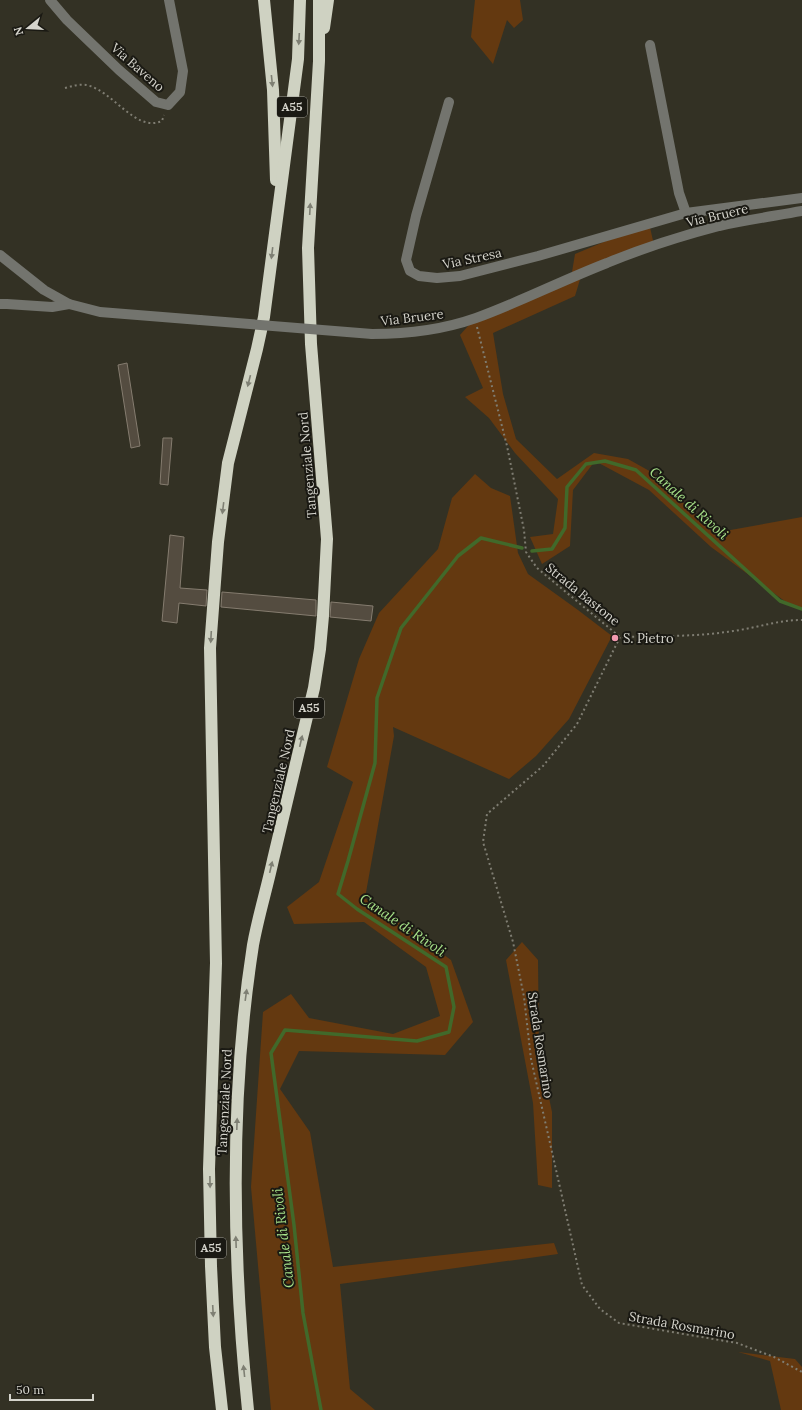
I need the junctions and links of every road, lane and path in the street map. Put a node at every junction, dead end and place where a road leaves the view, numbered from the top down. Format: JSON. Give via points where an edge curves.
{"nodes":[{"id":1,"x":50,"y":0,"type":"edge"},
{"id":2,"x":169,"y":0,"type":"edge"},
{"id":3,"x":264,"y":0,"type":"edge"},
{"id":4,"x":300,"y":0,"type":"edge"},
{"id":5,"x":319,"y":0,"type":"edge"},
{"id":6,"x":328,"y":0,"type":"edge"},
{"id":7,"x":650,"y":45,"type":"dead end"},
{"id":8,"x":319,"y":61,"type":"junction"},
{"id":9,"x":64,"y":88,"type":"dead end"},
{"id":10,"x":450,"y":102,"type":"dead end"},
{"id":11,"x":168,"y":105,"type":"junction"},
{"id":12,"x":802,"y":198,"type":"edge"},
{"id":13,"x":802,"y":211,"type":"edge"},
{"id":14,"x":686,"y":213,"type":"junction"},
{"id":15,"x":277,"y":214,"type":"junction"},
{"id":16,"x":0,"y":255,"type":"edge"},
{"id":17,"x":0,"y":304,"type":"edge"},
{"id":18,"x":69,"y":304,"type":"junction"},
{"id":19,"x":475,"y":318,"type":"junction"},
{"id":20,"x":802,"y":620,"type":"edge"},
{"id":21,"x":620,"y":637,"type":"junction"},
{"id":22,"x":802,"y":1372,"type":"edge"},
{"id":23,"x":222,"y":1410,"type":"edge"},
{"id":24,"x":248,"y":1410,"type":"edge"}],
"edges":[{"from":1,"to":11,"type":"street","name":"Via Baveno","via":[[119,70],[156,102]]},
{"from":2,"to":11,"type":"street","name":"Via Baveno","via":[[183,71],[180,92]]},
{"from":3,"to":15,"type":"highway","number":"A55","one_way":true,"via":[[273,90]]},
{"from":4,"to":15,"type":"highway","number":"A55","one_way":true,"via":[[298,59]]},
{"from":5,"to":8,"type":"highway","number":"A55"},
{"from":6,"to":8,"type":"highway","number":"A55"},
{"from":7,"to":14,"type":"street","via":[[679,193]]},
{"from":24,"to":8,"type":"highway","name":"Tangenziale Nord","number":"A55","one_way":true,"via":[[235,1230],[235,1163],[243,1017],[254,943],[314,688],[324,608],[327,539],[311,344],[308,248]]},
{"from":9,"to":11,"type":"path","via":[[86,85],[106,93],[129,113],[149,124],[162,121]]},
{"from":10,"to":14,"type":"street","name":"Via Stresa","via":[[416,216],[406,260],[410,271],[419,276],[460,276]]},
{"from":12,"to":14,"type":"street","name":"Via Stresa"},
{"from":13,"to":19,"type":"street","name":"Via Bruere","via":[[719,226],[665,241]]},
{"from":15,"to":23,"type":"highway","name":"Tangenziale Nord","number":"A55","one_way":true,"via":[[264,317],[228,463],[218,542],[210,648],[216,963],[209,1169],[211,1266]]},
{"from":16,"to":18,"type":"street","name":"Via Bruere","via":[[44,290]]},
{"from":17,"to":18,"type":"street","via":[[52,307]]},
{"from":18,"to":19,"type":"street","name":"Via Bruere","bridge":true,"via":[[100,312],[372,334],[415,332]]},
{"from":19,"to":21,"type":"path","name":"Strada Bastone","via":[[507,446],[526,552],[537,568]]},
{"from":20,"to":21,"type":"path","name":"Strada Bastone","via":[[789,620],[733,632]]},
{"from":21,"to":22,"type":"path","name":"Strada Rosmarino","via":[[577,724],[543,766],[487,814],[483,842],[513,942],[524,997],[531,1059],[582,1285],[600,1309],[619,1323],[737,1343],[774,1357]]}]}
